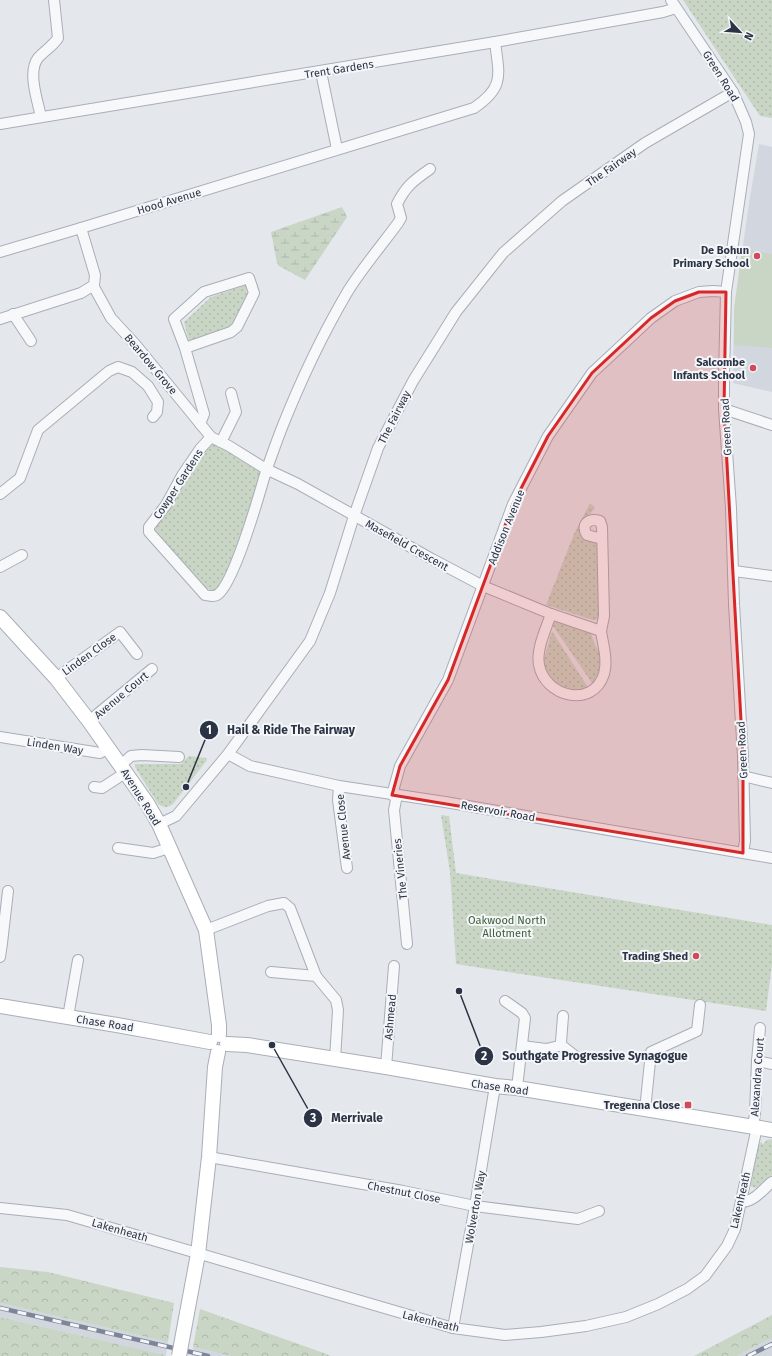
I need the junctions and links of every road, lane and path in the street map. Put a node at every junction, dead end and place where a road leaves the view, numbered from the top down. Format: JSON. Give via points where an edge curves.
{"nodes":[{"id":1,"x":54,"y":0,"type":"edge"},
{"id":2,"x":674,"y":4,"type":"edge"},
{"id":3,"x":495,"y":42,"type":"junction"},
{"id":4,"x":321,"y":72,"type":"junction"},
{"id":5,"x":733,"y":92,"type":"junction"},
{"id":6,"x":41,"y":117,"type":"junction"},
{"id":7,"x":0,"y":124,"type":"edge"},
{"id":8,"x":337,"y":149,"type":"junction"},
{"id":9,"x":430,"y":169,"type":"dead end"},
{"id":10,"x":81,"y":228,"type":"junction"},
{"id":11,"x":0,"y":252,"type":"edge"},
{"id":12,"x":95,"y":289,"type":"dead end"},
{"id":13,"x":726,"y":292,"type":"junction"},
{"id":14,"x":13,"y":314,"type":"junction"},
{"id":15,"x":0,"y":319,"type":"edge"},
{"id":16,"x":31,"y":340,"type":"dead end"},
{"id":17,"x":185,"y":348,"type":"junction"},
{"id":18,"x":231,"y":393,"type":"dead end"},
{"id":19,"x":724,"y":409,"type":"junction"},
{"id":20,"x":153,"y":417,"type":"dead end"},
{"id":21,"x":200,"y":424,"type":"junction"},
{"id":22,"x":772,"y":425,"type":"edge"},
{"id":23,"x":210,"y":437,"type":"junction"},
{"id":24,"x":221,"y":442,"type":"junction"},
{"id":25,"x":266,"y":469,"type":"junction"},
{"id":26,"x":0,"y":494,"type":"edge"},
{"id":27,"x":354,"y":516,"type":"junction"},
{"id":28,"x":602,"y":539,"type":"dead end"},
{"id":29,"x":22,"y":555,"type":"dead end"},
{"id":30,"x":0,"y":567,"type":"edge"},
{"id":31,"x":734,"y":571,"type":"junction"},
{"id":32,"x":772,"y":576,"type":"edge"},
{"id":33,"x":483,"y":586,"type":"junction"},
{"id":34,"x":551,"y":614,"type":"junction"},
{"id":35,"x":0,"y":617,"type":"edge"},
{"id":36,"x":601,"y":631,"type":"junction"},
{"id":37,"x":137,"y":654,"type":"dead end"},
{"id":38,"x":152,"y":669,"type":"dead end"},
{"id":39,"x":56,"y":678,"type":"junction"},
{"id":40,"x":89,"y":721,"type":"junction"},
{"id":41,"x":0,"y":737,"type":"edge"},
{"id":42,"x":109,"y":748,"type":"junction"},
{"id":43,"x":228,"y":754,"type":"junction"},
{"id":44,"x":179,"y":757,"type":"dead end"},
{"id":45,"x":123,"y":769,"type":"junction"},
{"id":46,"x":743,"y":776,"type":"junction"},
{"id":47,"x":772,"y":783,"type":"edge"},
{"id":48,"x":339,"y":786,"type":"junction"},
{"id":49,"x":94,"y":787,"type":"dead end"},
{"id":50,"x":395,"y":795,"type":"junction"},
{"id":51,"x":159,"y":824,"type":"junction"},
{"id":52,"x":118,"y":848,"type":"dead end"},
{"id":53,"x":169,"y":848,"type":"junction"},
{"id":54,"x":743,"y":853,"type":"junction"},
{"id":55,"x":772,"y":858,"type":"edge"},
{"id":56,"x":347,"y":868,"type":"dead end"},
{"id":57,"x":8,"y":891,"type":"dead end"},
{"id":58,"x":206,"y":930,"type":"junction"},
{"id":59,"x":1,"y":943,"type":"edge"},
{"id":60,"x":408,"y":944,"type":"dead end"},
{"id":61,"x":0,"y":957,"type":"edge"},
{"id":62,"x":78,"y":960,"type":"dead end"},
{"id":63,"x":394,"y":966,"type":"dead end"},
{"id":64,"x":271,"y":972,"type":"dead end"},
{"id":65,"x":316,"y":976,"type":"junction"},
{"id":66,"x":505,"y":1001,"type":"dead end"},
{"id":67,"x":700,"y":1005,"type":"dead end"},
{"id":68,"x":0,"y":1006,"type":"edge"},
{"id":69,"x":563,"y":1016,"type":"dead end"},
{"id":70,"x":68,"y":1017,"type":"junction"},
{"id":71,"x":760,"y":1028,"type":"dead end"},
{"id":72,"x":218,"y":1043,"type":"junction"},
{"id":73,"x":561,"y":1044,"type":"junction"},
{"id":74,"x":522,"y":1046,"type":"junction"},
{"id":75,"x":575,"y":1056,"type":"dead end"},
{"id":76,"x":335,"y":1060,"type":"junction"},
{"id":77,"x":757,"y":1061,"type":"junction"},
{"id":78,"x":772,"y":1064,"type":"edge"},
{"id":79,"x":386,"y":1067,"type":"junction"},
{"id":80,"x":495,"y":1086,"type":"junction"},
{"id":81,"x":517,"y":1088,"type":"junction"},
{"id":82,"x":646,"y":1110,"type":"junction"},
{"id":83,"x":755,"y":1127,"type":"junction"},
{"id":84,"x":772,"y":1130,"type":"edge"},
{"id":85,"x":209,"y":1157,"type":"junction"},
{"id":86,"x":772,"y":1182,"type":"edge"},
{"id":87,"x":741,"y":1202,"type":"junction"},
{"id":88,"x":475,"y":1206,"type":"junction"},
{"id":89,"x":0,"y":1208,"type":"edge"},
{"id":90,"x":599,"y":1211,"type":"dead end"},
{"id":91,"x":198,"y":1254,"type":"junction"},
{"id":92,"x":453,"y":1328,"type":"junction"},
{"id":93,"x":179,"y":1356,"type":"edge"}],
"edges":[{"from":1,"to":6,"type":"street","via":[[58,38],[38,57],[34,69]]},
{"from":2,"to":3,"type":"street","name":"Trent Gardens","via":[[664,12]]},
{"from":2,"to":5,"type":"street","name":"Green Road"},
{"from":3,"to":4,"type":"street","name":"Trent Gardens"},
{"from":3,"to":8,"type":"street","name":"Hood Avenue","via":[[499,75],[493,92],[474,108]]},
{"from":4,"to":6,"type":"street","name":"Trent Gardens"},
{"from":4,"to":8,"type":"street"},
{"from":5,"to":13,"type":"street","name":"Green Road","via":[[749,134]]},
{"from":5,"to":27,"type":"street","name":"The Fairway","via":[[645,143],[562,201],[503,253],[456,312],[413,381],[378,448]]},
{"from":6,"to":7,"type":"street","name":"Trent Gardens"},
{"from":8,"to":10,"type":"street","name":"Hood Avenue"},
{"from":9,"to":25,"type":"street","name":"Cowper Gardens","via":[[410,184],[402,195],[397,204],[400,218],[398,223],[349,290],[319,344]]},
{"from":10,"to":11,"type":"street","name":"Hood Avenue"},
{"from":10,"to":14,"type":"street","via":[[95,275],[94,285],[81,293]]},
{"from":12,"to":21,"type":"street","name":"Beardow Grove","via":[[112,318]]},
{"from":13,"to":19,"type":"street","name":"Green Road"},
{"from":13,"to":33,"type":"street","name":"Addison Avenue","via":[[699,292],[675,301],[651,318],[592,373],[548,436],[523,483]]},
{"from":14,"to":15,"type":"street"},
{"from":14,"to":16,"type":"street"},
{"from":17,"to":17,"type":"street","via":[[231,332],[237,327],[254,293],[249,278],[204,292],[174,319]]},
{"from":17,"to":21,"type":"street","via":[[204,414]]},
{"from":18,"to":24,"type":"street","via":[[236,412]]},
{"from":19,"to":22,"type":"street"},
{"from":19,"to":31,"type":"street","name":"Green Road"},
{"from":20,"to":26,"type":"street","via":[[157,412],[158,402],[148,386],[132,372],[118,367],[109,371],[38,430],[20,478]]},
{"from":21,"to":23,"type":"street","name":"Beardow Grove"},
{"from":23,"to":24,"type":"street"},
{"from":23,"to":25,"type":"street","name":"Cowper Gardens","via":[[183,474],[166,505],[148,527],[148,532],[205,595],[218,595],[228,579],[250,527]]},
{"from":24,"to":25,"type":"street"},
{"from":25,"to":27,"type":"street","name":"Masefield Crescent"},
{"from":27,"to":33,"type":"street","name":"Masefield Crescent"},
{"from":27,"to":43,"type":"street","name":"The Fairway","via":[[330,593],[310,641]]},
{"from":28,"to":36,"type":"street","via":[[604,616]]},
{"from":29,"to":30,"type":"street"},
{"from":31,"to":32,"type":"street"},
{"from":31,"to":46,"type":"street","name":"Green Road"},
{"from":33,"to":34,"type":"street","name":"Masefield Crescent"},
{"from":33,"to":50,"type":"street","name":"Addison Avenue","via":[[448,680],[400,766]]},
{"from":34,"to":36,"type":"street","name":"Masefield Crescent"},
{"from":34,"to":36,"type":"street","via":[[540,650],[539,663],[541,672],[551,687],[566,695],[584,694],[599,685],[606,662]]},
{"from":35,"to":39,"type":"street","name":"Avenue Road"},
{"from":37,"to":39,"type":"street","name":"Linden Close","via":[[120,632]]},
{"from":38,"to":40,"type":"street","name":"Avenue Court"},
{"from":39,"to":40,"type":"street","name":"Avenue Road"},
{"from":40,"to":42,"type":"street","name":"Avenue Road"},
{"from":41,"to":42,"type":"street","name":"Linden Way","via":[[100,753]]},
{"from":42,"to":45,"type":"street","name":"Avenue Road"},
{"from":43,"to":48,"type":"street","name":"Reservoir Road","via":[[250,766]]},
{"from":43,"to":51,"type":"street","name":"The Fairway","via":[[176,816]]},
{"from":44,"to":45,"type":"street","via":[[131,756]]},
{"from":45,"to":49,"type":"street","via":[[102,788]]},
{"from":45,"to":51,"type":"street","name":"Avenue Road"},
{"from":46,"to":47,"type":"street"},
{"from":46,"to":54,"type":"street","name":"Green Road"},
{"from":48,"to":50,"type":"street","name":"Reservoir Road"},
{"from":48,"to":56,"type":"street","name":"Avenue Close","via":[[338,800]]},
{"from":50,"to":54,"type":"street","name":"Reservoir Road"},
{"from":50,"to":60,"type":"street","name":"The Vineries","via":[[394,810]]},
{"from":51,"to":53,"type":"street","name":"Avenue Road"},
{"from":52,"to":53,"type":"street","via":[[153,853]]},
{"from":53,"to":58,"type":"street","name":"Avenue Road"},
{"from":54,"to":55,"type":"street","name":"Reservoir Road"},
{"from":57,"to":59,"type":"street"},
{"from":58,"to":65,"type":"street","via":[[268,906],[284,903],[290,908]]},
{"from":58,"to":72,"type":"street","name":"Avenue Road","via":[[219,1025]]},
{"from":59,"to":61,"type":"street"},
{"from":62,"to":70,"type":"street"},
{"from":63,"to":79,"type":"street","name":"Ashmead"},
{"from":64,"to":65,"type":"street"},
{"from":65,"to":76,"type":"street","via":[[336,1000],[338,1010]]},
{"from":66,"to":74,"type":"street","via":[[524,1015]]},
{"from":67,"to":82,"type":"street","via":[[697,1031],[651,1052]]},
{"from":68,"to":70,"type":"street","name":"Chase Road"},
{"from":69,"to":73,"type":"street"},
{"from":70,"to":72,"type":"street","name":"Chase Road"},
{"from":71,"to":77,"type":"street","name":"Alexandra Court"},
{"from":72,"to":76,"type":"street","name":"Chase Road"},
{"from":72,"to":85,"type":"street","name":"Avenue Road"},
{"from":73,"to":74,"type":"street","via":[[546,1049]]},
{"from":73,"to":75,"type":"street"},
{"from":74,"to":81,"type":"street"},
{"from":76,"to":79,"type":"street","name":"Chase Road"},
{"from":77,"to":78,"type":"street"},
{"from":77,"to":83,"type":"street","name":"Alexandra Court"},
{"from":79,"to":80,"type":"street","name":"Chase Road"},
{"from":80,"to":81,"type":"street","name":"Chase Road"},
{"from":80,"to":88,"type":"street","name":"Wolverton Way"},
{"from":81,"to":82,"type":"street","name":"Chase Road"},
{"from":82,"to":83,"type":"street","name":"Chase Road"},
{"from":83,"to":84,"type":"street","name":"Chase Road"},
{"from":83,"to":87,"type":"street","name":"Lakenheath"},
{"from":85,"to":88,"type":"street","name":"Chestnut Close"},
{"from":85,"to":91,"type":"street","name":"Avenue Road"},
{"from":86,"to":87,"type":"street","via":[[753,1199]]},
{"from":87,"to":92,"type":"street","name":"Lakenheath","via":[[727,1246],[705,1276],[658,1304],[620,1318],[541,1332],[505,1335]]},
{"from":88,"to":90,"type":"street","name":"Chestnut Close","via":[[578,1219]]},
{"from":88,"to":92,"type":"street","name":"Wolverton Way"},
{"from":89,"to":91,"type":"street","name":"Lakenheath","via":[[67,1215]]},
{"from":91,"to":92,"type":"street","name":"Lakenheath"},
{"from":91,"to":93,"type":"street","name":"Avenue Road","bridge":true}]}
